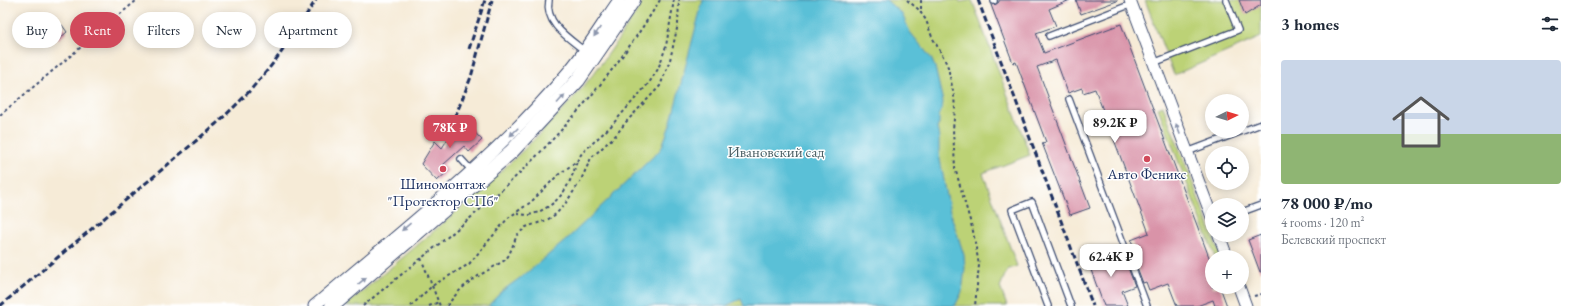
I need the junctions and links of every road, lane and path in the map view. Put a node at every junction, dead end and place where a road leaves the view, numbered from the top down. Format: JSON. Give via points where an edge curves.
{"nodes":[{"id":1,"x":137,"y":0,"type":"edge"},
{"id":2,"x":549,"y":0,"type":"edge"},
{"id":3,"x":619,"y":0,"type":"edge"},
{"id":4,"x":634,"y":0,"type":"edge"},
{"id":5,"x":674,"y":0,"type":"edge"},
{"id":6,"x":679,"y":0,"type":"edge"},
{"id":7,"x":907,"y":0,"type":"edge"},
{"id":8,"x":921,"y":0,"type":"edge"},
{"id":9,"x":1226,"y":0,"type":"edge"},
{"id":10,"x":1131,"y":2,"type":"edge"},
{"id":11,"x":921,"y":14,"type":"junction"},
{"id":12,"x":1049,"y":36,"type":"dead end"},
{"id":13,"x":589,"y":55,"type":"junction"},
{"id":14,"x":1153,"y":63,"type":"junction"},
{"id":15,"x":1069,"y":99,"type":"dead end"},
{"id":16,"x":0,"y":115,"type":"edge"},
{"id":17,"x":1261,"y":124,"type":"edge"},
{"id":18,"x":1187,"y":152,"type":"junction"},
{"id":19,"x":461,"y":159,"type":"dead end"},
{"id":20,"x":576,"y":161,"type":"junction"},
{"id":21,"x":476,"y":175,"type":"junction"},
{"id":22,"x":1205,"y":199,"type":"edge"},
{"id":23,"x":1261,"y":205,"type":"edge"},
{"id":24,"x":1249,"y":209,"type":"edge"},
{"id":25,"x":515,"y":214,"type":"junction"},
{"id":26,"x":421,"y":258,"type":"dead end"},
{"id":27,"x":432,"y":286,"type":"junction"},
{"id":28,"x":1261,"y":294,"type":"edge"},
{"id":29,"x":439,"y":302,"type":"junction"},
{"id":30,"x":1248,"y":302,"type":"edge"},
{"id":31,"x":314,"y":306,"type":"edge"},
{"id":32,"x":332,"y":306,"type":"edge"},
{"id":33,"x":411,"y":306,"type":"edge"},
{"id":34,"x":429,"y":306,"type":"edge"},
{"id":35,"x":440,"y":306,"type":"edge"},
{"id":36,"x":447,"y":306,"type":"edge"},
{"id":37,"x":976,"y":306,"type":"edge"},
{"id":38,"x":1048,"y":306,"type":"edge"},
{"id":39,"x":1071,"y":306,"type":"edge"},
{"id":40,"x":1147,"y":306,"type":"edge"}],
"edges":[{"from":1,"to":16,"type":"path"},
{"from":2,"to":13,"type":"lane","via":[[549,15],[556,26]]},
{"from":3,"to":13,"type":"street","one_way":true},
{"from":4,"to":13,"type":"street"},
{"from":5,"to":20,"type":"path","via":[[666,46],[653,77],[611,126]]},
{"from":6,"to":36,"type":"path","via":[[675,41],[660,86],[616,136],[591,158],[573,193],[556,214],[517,235],[505,260],[463,286]]},
{"from":7,"to":11,"type":"path"},
{"from":8,"to":11,"type":"path"},
{"from":9,"to":14,"type":"lane","via":[[1238,30]]},
{"from":10,"to":12,"type":"lane"},
{"from":10,"to":14,"type":"street"},
{"from":11,"to":37,"type":"path","via":[[944,58],[954,96],[952,129],[955,168],[973,231],[979,265]]},
{"from":13,"to":21,"type":"street","via":[[578,80],[550,111],[512,151]]},
{"from":18,"to":14,"type":"street","one_way":true},
{"from":15,"to":40,"type":"lane"},
{"from":17,"to":18,"type":"lane"},
{"from":18,"to":22,"type":"street"},
{"from":19,"to":21,"type":"lane"},
{"from":20,"to":25,"type":"path"},
{"from":20,"to":25,"type":"path","via":[[566,190],[559,198],[548,207],[530,215]]},
{"from":21,"to":31,"type":"street","one_way":true},
{"from":32,"to":21,"type":"street","one_way":true},
{"from":23,"to":24,"type":"lane"},
{"from":25,"to":27,"type":"path","via":[[508,218],[469,264]]},
{"from":26,"to":27,"type":"path"},
{"from":27,"to":29,"type":"path"},
{"from":27,"to":33,"type":"path"},
{"from":28,"to":30,"type":"path"},
{"from":29,"to":34,"type":"path"},
{"from":29,"to":35,"type":"path"},
{"from":38,"to":39,"type":"lane","via":[[1012,210],[1032,202]]}]}
